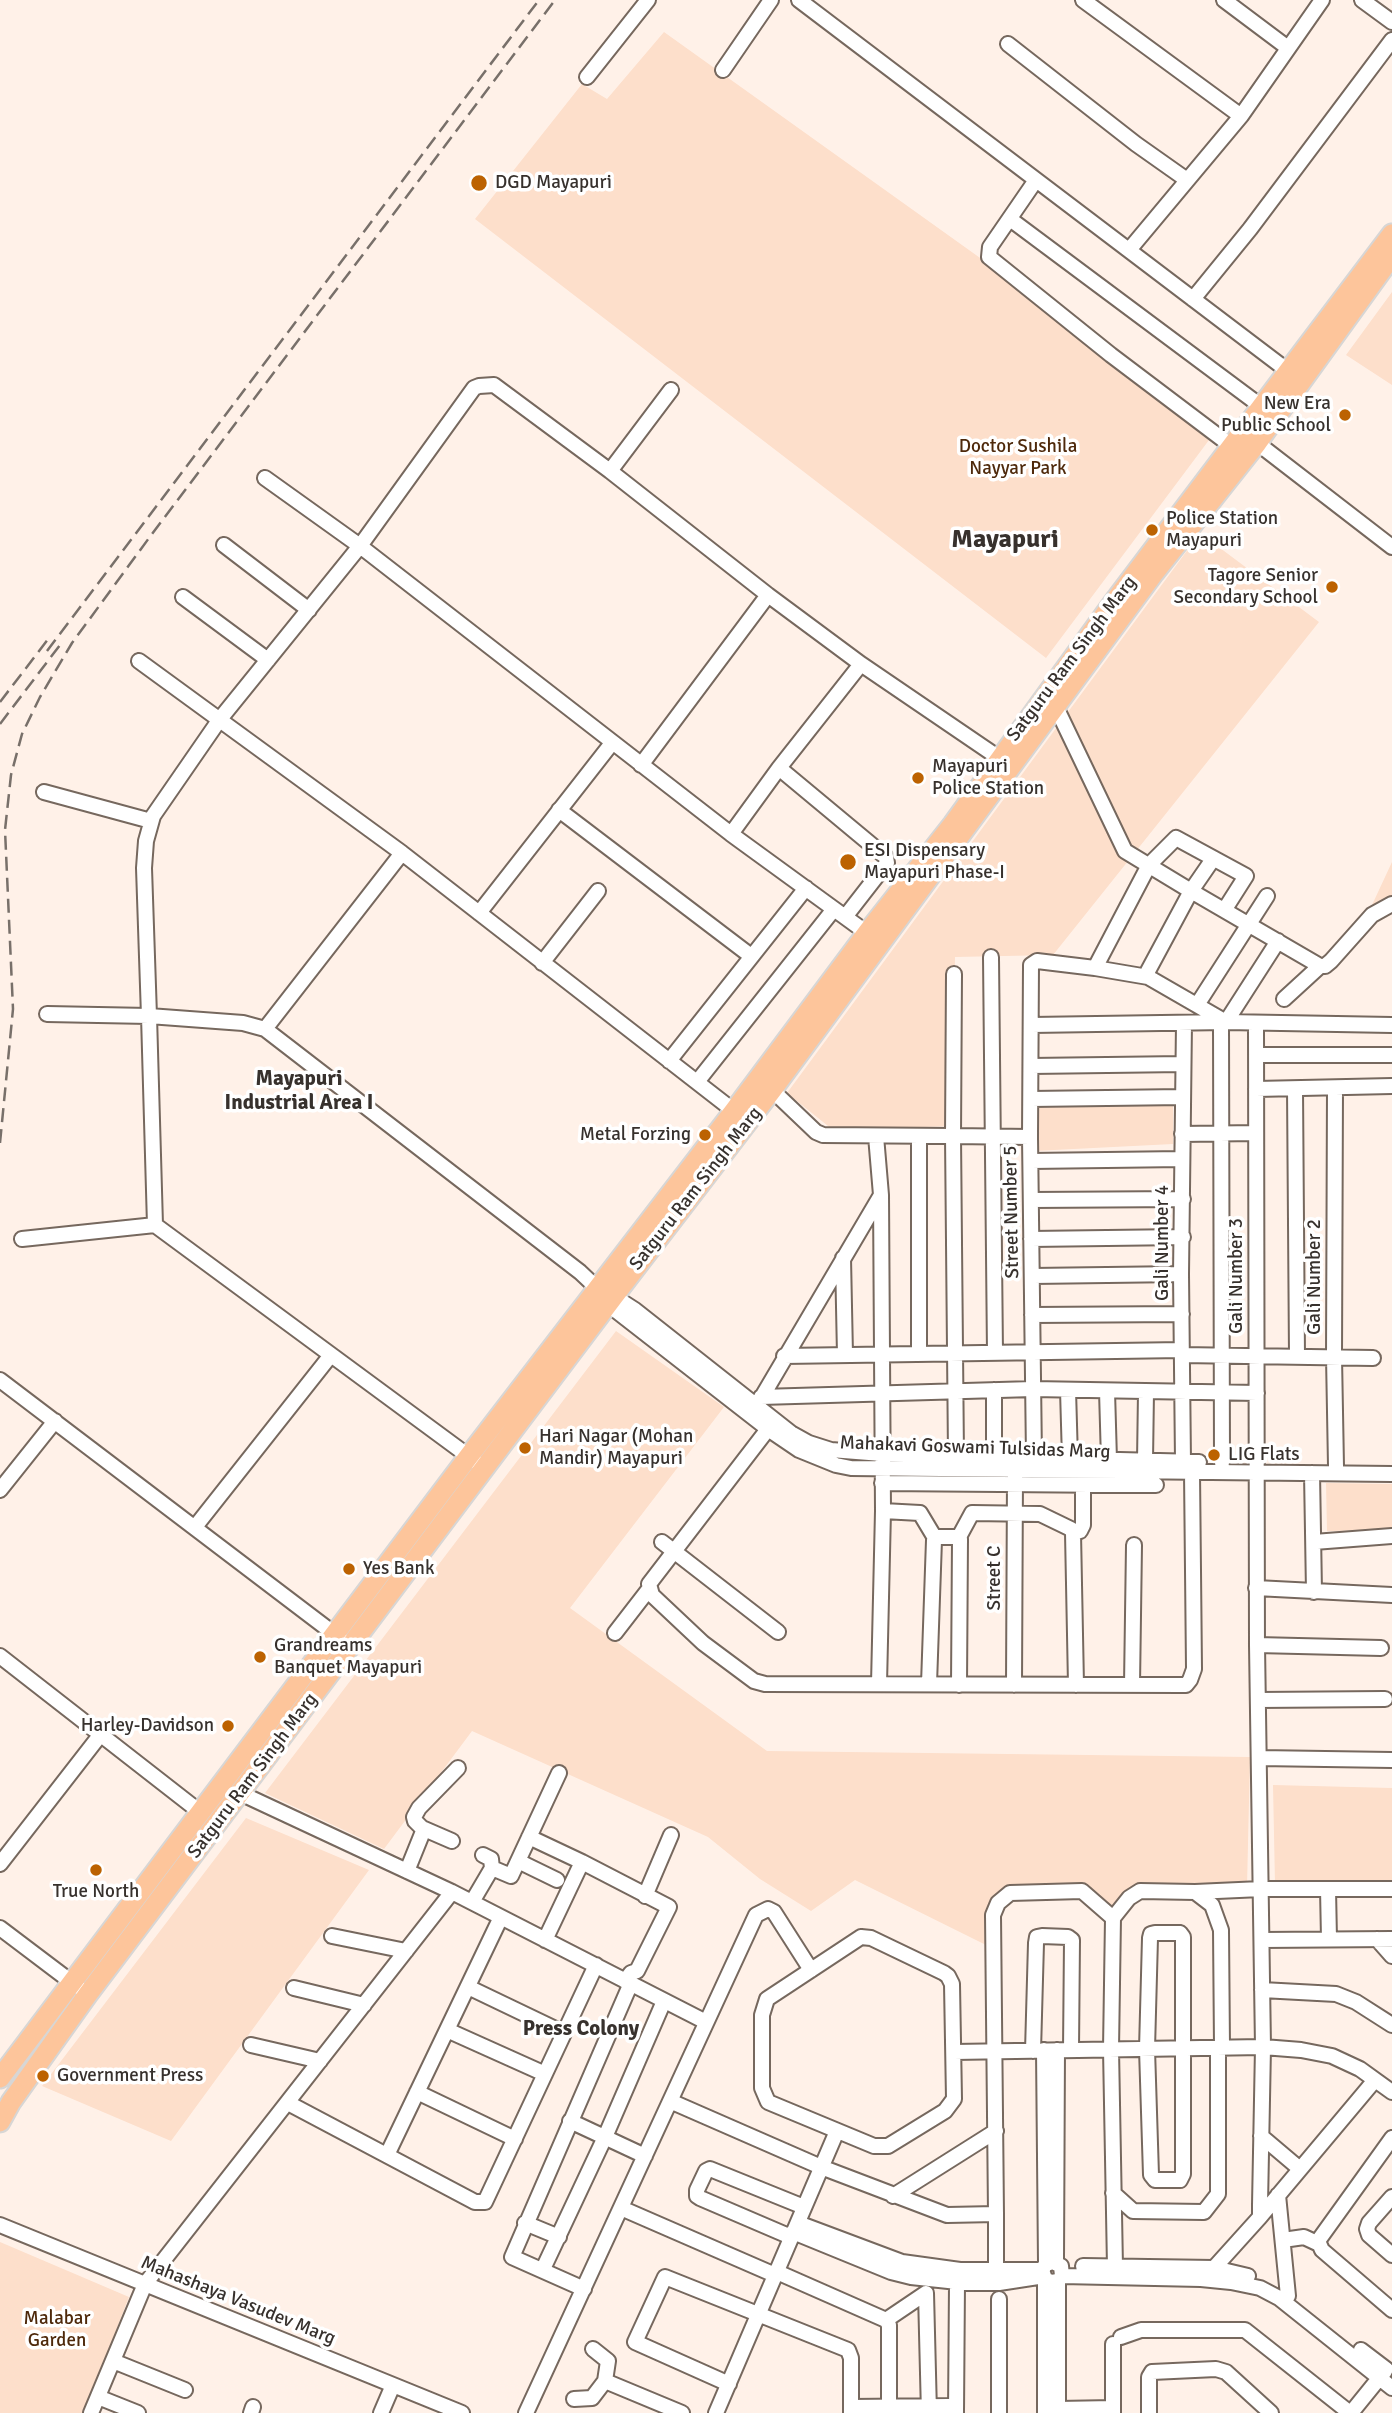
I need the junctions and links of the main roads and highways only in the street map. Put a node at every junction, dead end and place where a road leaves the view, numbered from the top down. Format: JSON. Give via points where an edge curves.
{"nodes":[{"id":1,"x":1392,"y":234,"type":"edge"},
{"id":2,"x":1392,"y":256,"type":"edge"},
{"id":3,"x":1245,"y":445,"type":"junction"},
{"id":4,"x":602,"y":1293,"type":"junction"},
{"id":5,"x":343,"y":1640,"type":"junction"},
{"id":6,"x":0,"y":2078,"type":"edge"},
{"id":7,"x":0,"y":2122,"type":"edge"}],
"edges":[{"from":1,"to":3,"type":"main road","name":"Satguru Ram Singh Marg","via":[[1262,407]]},
{"from":2,"to":3,"type":"main road","name":"Satguru Ram Singh Marg"},
{"from":3,"to":4,"type":"main road","name":"Satguru Ram Singh Marg","via":[[1113,603]]},
{"from":3,"to":4,"type":"main road","name":"Satguru Ram Singh Marg","via":[[772,1090]]},
{"from":4,"to":5,"type":"main road","name":"Satguru Ram Singh Marg"},
{"from":5,"to":6,"type":"main road","name":"Satguru Ram Singh Marg","via":[[200,1812]]},
{"from":5,"to":7,"type":"main road","name":"Satguru Ram Singh Marg","via":[[240,1793],[88,1994]]}]}
